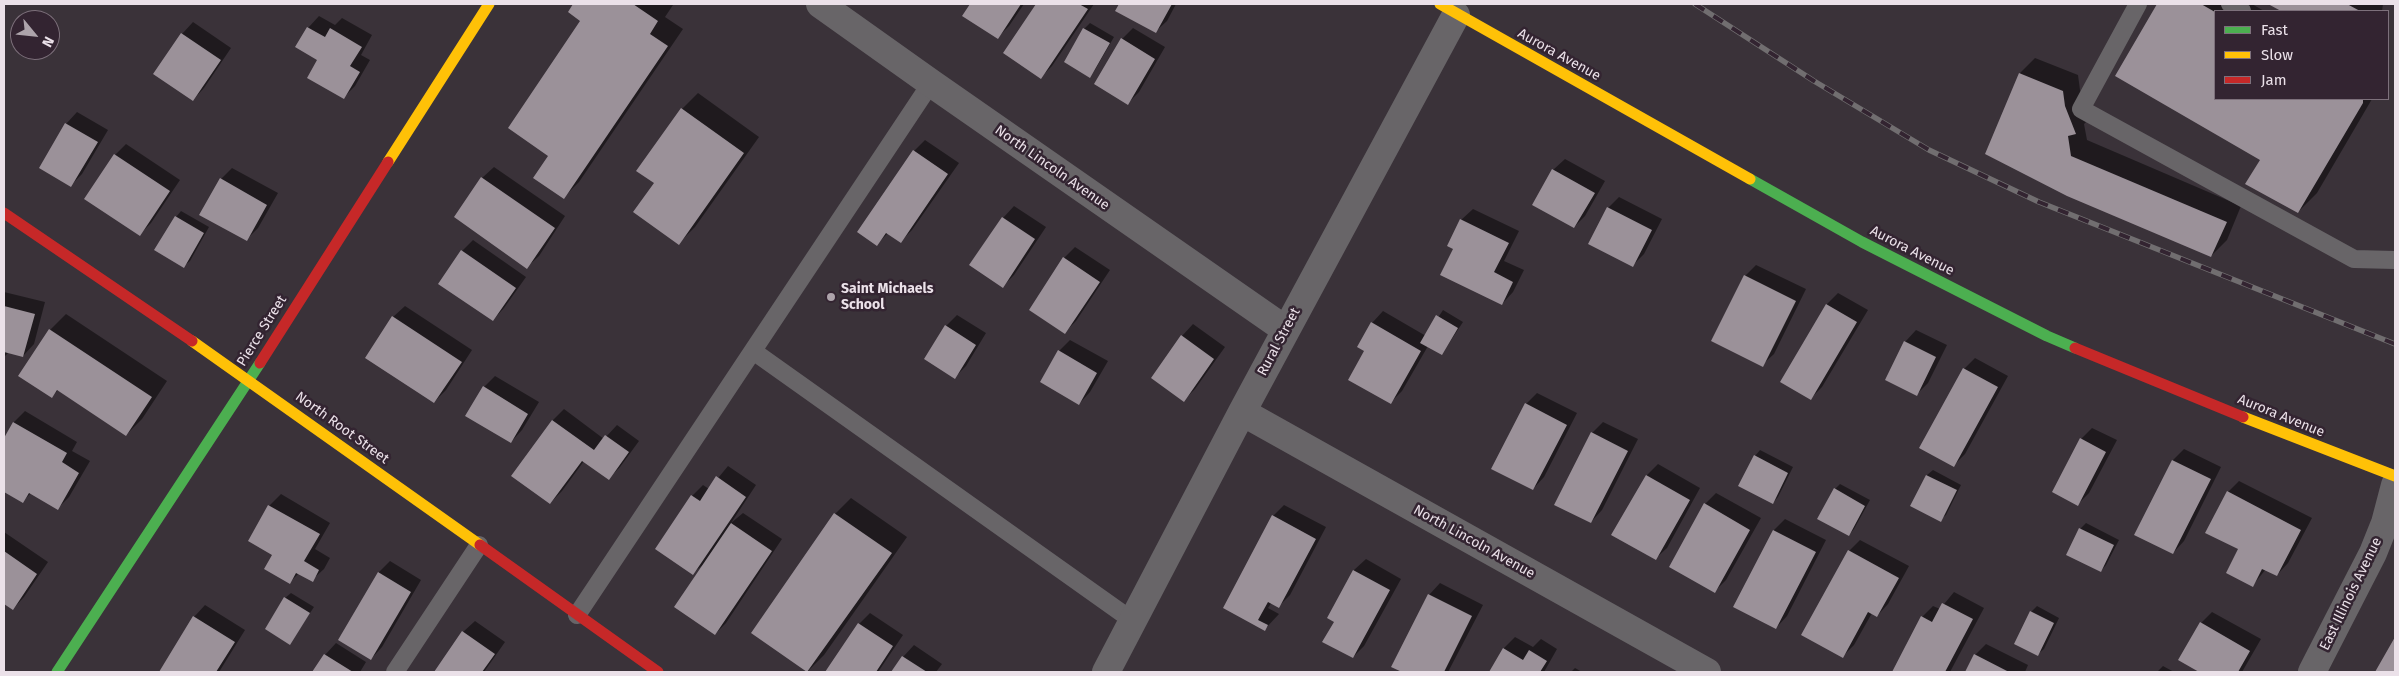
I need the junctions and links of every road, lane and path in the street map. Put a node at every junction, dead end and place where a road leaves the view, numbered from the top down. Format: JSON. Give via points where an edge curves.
{"nodes":[{"id":1,"x":489,"y":4,"type":"edge"},
{"id":2,"x":820,"y":4,"type":"edge"},
{"id":3,"x":2138,"y":4,"type":"edge"},
{"id":4,"x":1448,"y":9,"type":"edge"},
{"id":5,"x":931,"y":83,"type":"junction"},
{"id":6,"x":4,"y":213,"type":"edge"},
{"id":7,"x":2395,"y":260,"type":"edge"},
{"id":8,"x":1286,"y":330,"type":"junction"},
{"id":9,"x":753,"y":350,"type":"junction"},
{"id":10,"x":249,"y":380,"type":"junction"},
{"id":11,"x":1242,"y":412,"type":"junction"},
{"id":12,"x":2395,"y":476,"type":"edge"},
{"id":13,"x":2395,"y":485,"type":"edge"},
{"id":14,"x":479,"y":545,"type":"junction"},
{"id":15,"x":577,"y":615,"type":"junction"},
{"id":16,"x":1133,"y":621,"type":"junction"},
{"id":17,"x":57,"y":672,"type":"edge"},
{"id":18,"x":395,"y":672,"type":"edge"},
{"id":19,"x":658,"y":672,"type":"edge"},
{"id":20,"x":1106,"y":672,"type":"edge"},
{"id":21,"x":1707,"y":672,"type":"edge"},
{"id":22,"x":2312,"y":672,"type":"edge"}],
"edges":[{"from":1,"to":10,"type":"street","name":"Pierce Street"},
{"from":2,"to":5,"type":"street","name":"North Lincoln Avenue"},
{"from":3,"to":7,"type":"lane","via":[[2081,109],[2354,259]]},
{"from":4,"to":8,"type":"street","name":"Rural Street"},
{"from":4,"to":12,"type":"street","name":"Aurora Avenue","via":[[1862,242],[2048,336],[2289,436]]},
{"from":5,"to":8,"type":"street","name":"North Lincoln Avenue"},
{"from":5,"to":9,"type":"lane"},
{"from":6,"to":10,"type":"street","name":"North Root Street"},
{"from":8,"to":11,"type":"street","name":"Rural Street"},
{"from":9,"to":15,"type":"lane"},
{"from":9,"to":16,"type":"lane"},
{"from":10,"to":14,"type":"street","name":"North Root Street"},
{"from":10,"to":17,"type":"street","name":"Pierce Street"},
{"from":11,"to":16,"type":"street","name":"Rural Street"},
{"from":11,"to":21,"type":"street","name":"North Lincoln Avenue"},
{"from":13,"to":22,"type":"street","name":"East Illinois Avenue","via":[[2373,553]]},
{"from":14,"to":15,"type":"street","name":"North Root Street"},
{"from":14,"to":18,"type":"lane"},
{"from":15,"to":19,"type":"street","name":"North Root Street"},
{"from":16,"to":20,"type":"street","name":"Rural Street"}]}
